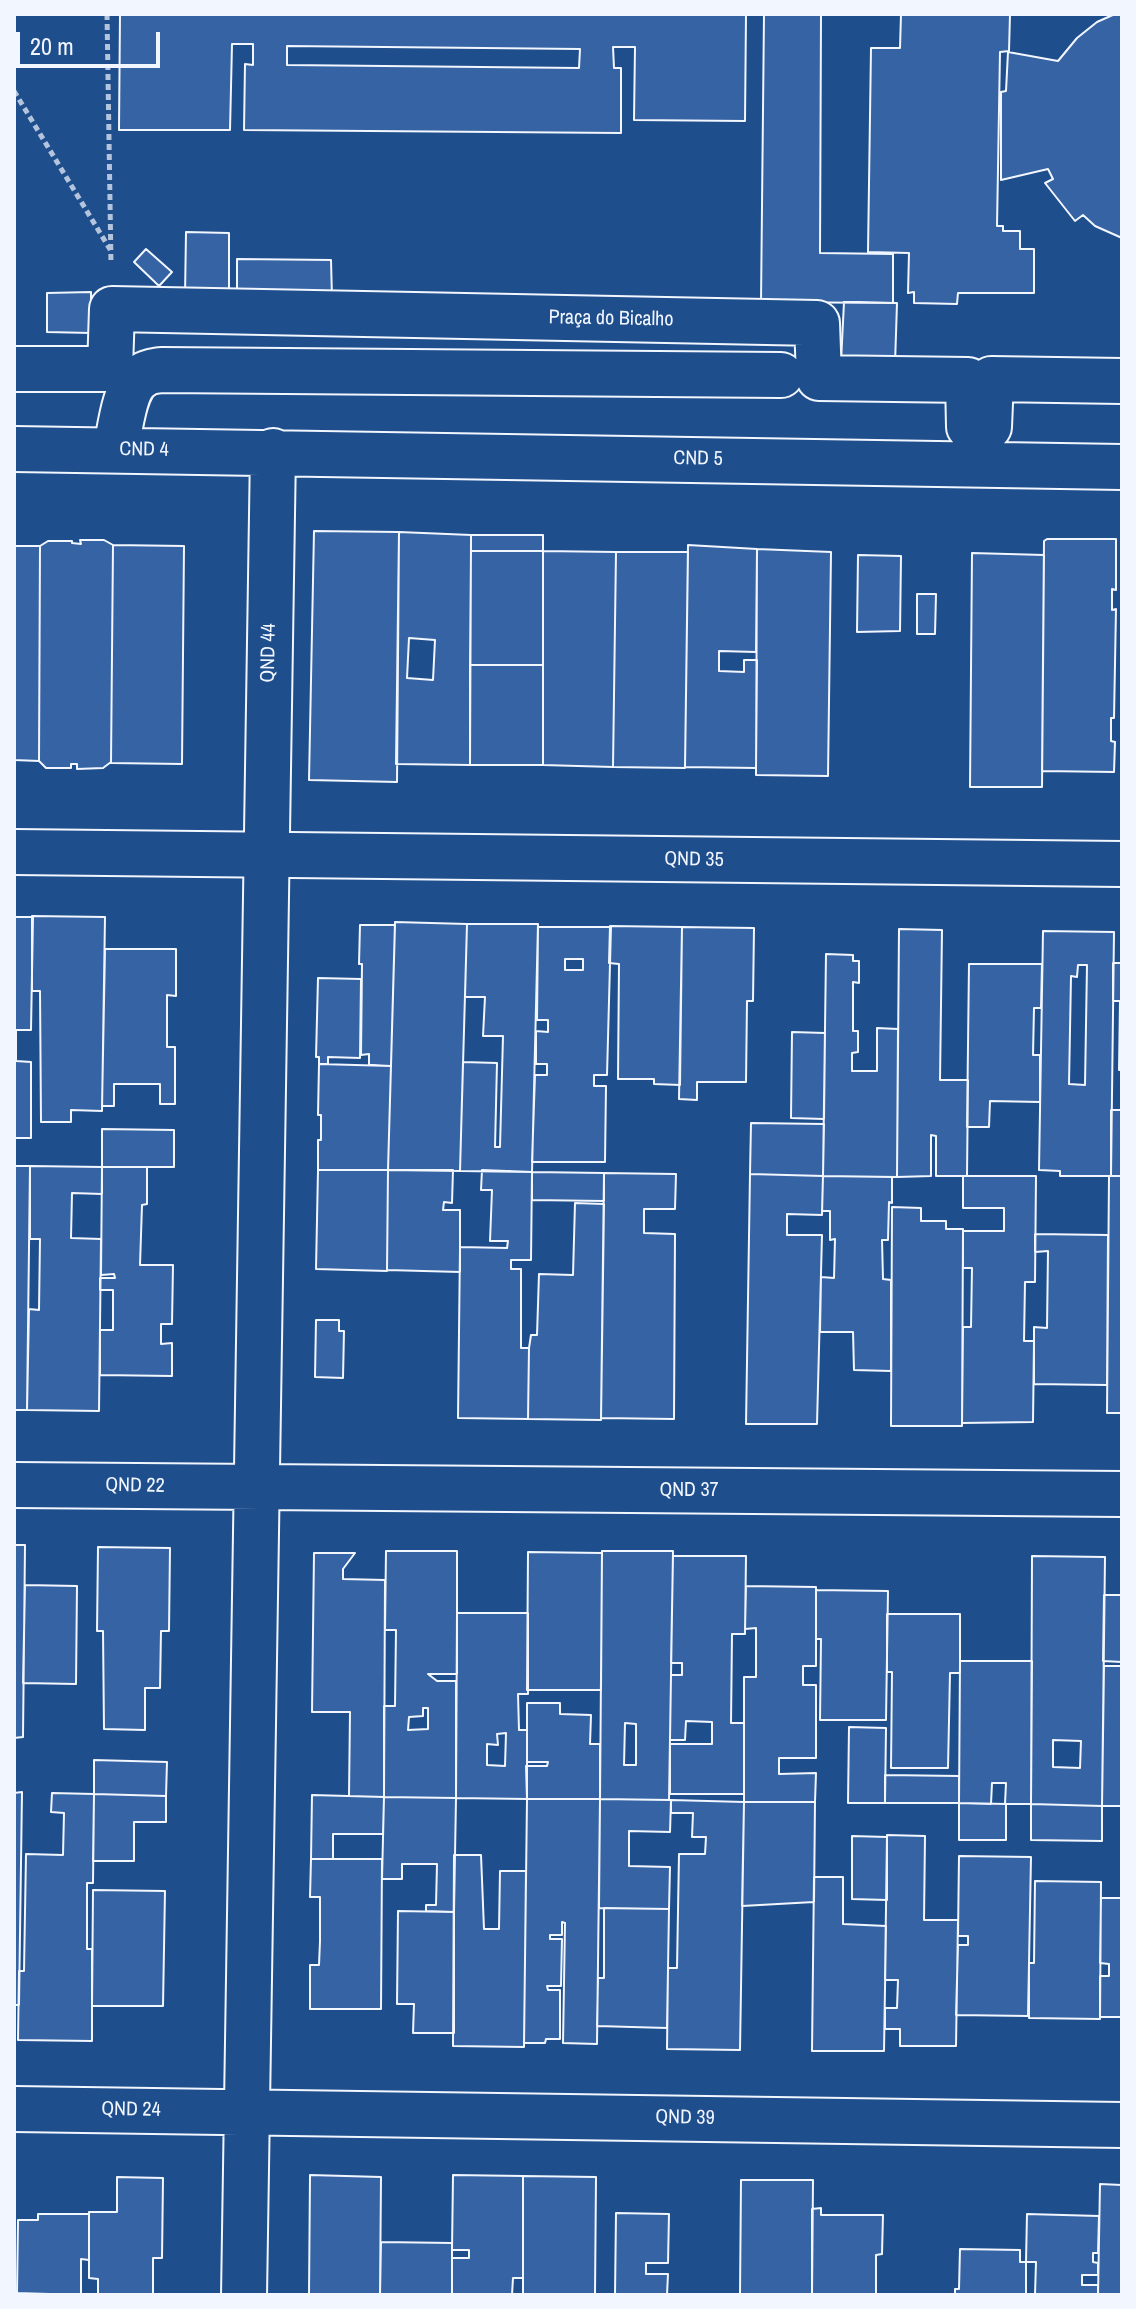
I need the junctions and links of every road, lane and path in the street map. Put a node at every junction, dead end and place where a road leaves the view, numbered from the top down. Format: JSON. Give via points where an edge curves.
{"nodes":[{"id":1,"x":107,"y":14,"type":"edge"},
{"id":2,"x":14,"y":91,"type":"edge"},
{"id":3,"x":111,"y":252,"type":"junction"},
{"id":4,"x":112,"y":309,"type":"junction"},
{"id":5,"x":14,"y":369,"type":"edge"},
{"id":6,"x":781,"y":375,"type":"dead end"},
{"id":7,"x":1122,"y":381,"type":"edge"},
{"id":8,"x":14,"y":449,"type":"edge"},
{"id":9,"x":116,"y":449,"type":"junction"},
{"id":10,"x":273,"y":451,"type":"junction"},
{"id":11,"x":1122,"y":467,"type":"edge"},
{"id":12,"x":14,"y":852,"type":"edge"},
{"id":13,"x":265,"y":855,"type":"junction"},
{"id":14,"x":1122,"y":864,"type":"edge"},
{"id":15,"x":14,"y":1485,"type":"edge"},
{"id":16,"x":255,"y":1488,"type":"junction"},
{"id":17,"x":1122,"y":1494,"type":"edge"},
{"id":18,"x":14,"y":2109,"type":"edge"},
{"id":19,"x":248,"y":2112,"type":"junction"},
{"id":20,"x":1122,"y":2125,"type":"edge"},
{"id":21,"x":244,"y":2295,"type":"edge"}],
"edges":[{"from":1,"to":3,"type":"path"},
{"from":2,"to":3,"type":"path"},
{"from":3,"to":4,"type":"path"},
{"from":4,"to":5,"type":"street","via":[[110,369]]},
{"from":4,"to":7,"type":"street","name":"Praça do Bicalho","via":[[817,323],[819,378],[968,380],[969,427],[989,427],[991,379]]},
{"from":6,"to":9,"type":"street","via":[[161,370],[133,384]]},
{"from":8,"to":9,"type":"street","name":"CND 4"},
{"from":9,"to":10,"type":"street","name":"CND 4"},
{"from":10,"to":11,"type":"street","name":"CND 5"},
{"from":10,"to":13,"type":"street","name":"QND 44"},
{"from":12,"to":13,"type":"street","name":"QND 35"},
{"from":13,"to":14,"type":"street","name":"QND 35"},
{"from":13,"to":16,"type":"street","name":"QND 44"},
{"from":15,"to":16,"type":"street","name":"QND 22"},
{"from":16,"to":17,"type":"street","name":"QND 37"},
{"from":16,"to":19,"type":"street","name":"QND 44"},
{"from":18,"to":19,"type":"street","name":"QND 24"},
{"from":19,"to":20,"type":"street","name":"QND 39"},
{"from":19,"to":21,"type":"street","name":"QND 44"}]}
